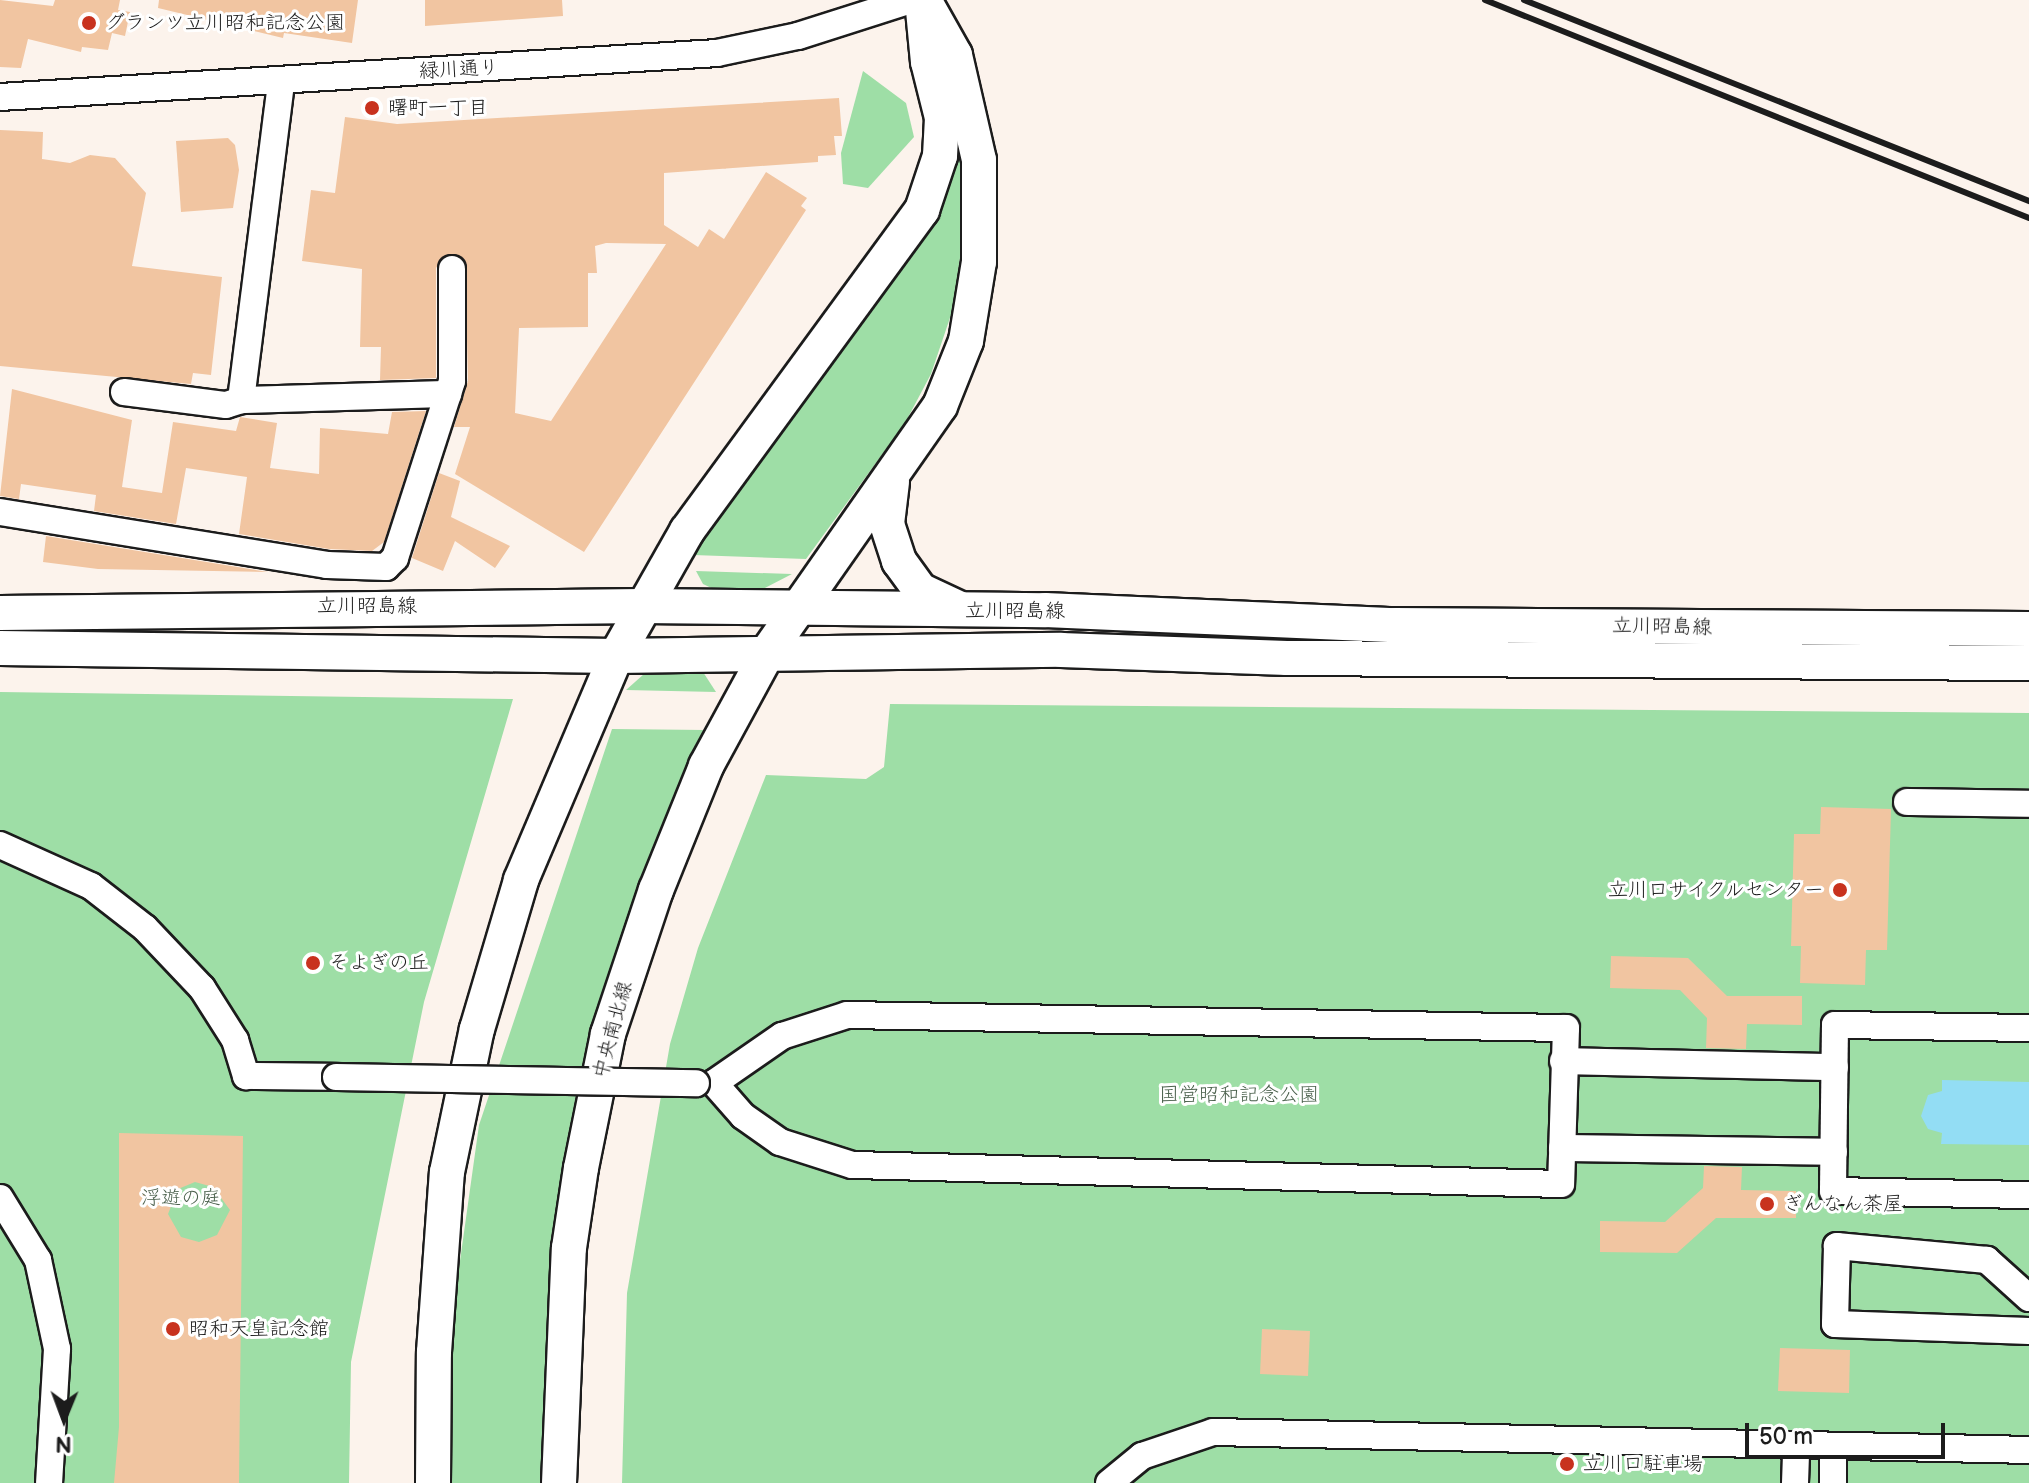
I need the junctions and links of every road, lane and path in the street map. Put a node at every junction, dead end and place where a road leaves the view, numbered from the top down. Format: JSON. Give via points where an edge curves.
{"nodes":[{"id":1,"x":911,"y":0,"type":"edge"},
{"id":2,"x":923,"y":0,"type":"edge"},
{"id":3,"x":281,"y":82,"type":"junction"},
{"id":4,"x":0,"y":97,"type":"edge"},
{"id":5,"x":452,"y":269,"type":"dead end"},
{"id":6,"x":124,"y":392,"type":"dead end"},
{"id":7,"x":448,"y":394,"type":"junction"},
{"id":8,"x":241,"y":400,"type":"junction"},
{"id":9,"x":892,"y":482,"type":"junction"},
{"id":10,"x":4,"y":513,"type":"edge"},
{"id":11,"x":642,"y":606,"type":"junction"},
{"id":12,"x":794,"y":611,"type":"junction"},
{"id":13,"x":964,"y":611,"type":"junction"},
{"id":14,"x":0,"y":613,"type":"edge"},
{"id":15,"x":2029,"y":629,"type":"edge"},
{"id":16,"x":0,"y":648,"type":"edge"},
{"id":17,"x":769,"y":650,"type":"junction"},
{"id":18,"x":616,"y":656,"type":"junction"},
{"id":19,"x":2029,"y":663,"type":"edge"},
{"id":20,"x":1907,"y":802,"type":"dead end"},
{"id":21,"x":2029,"y":804,"type":"edge"},
{"id":22,"x":0,"y":845,"type":"edge"},
{"id":23,"x":2029,"y":1028,"type":"edge"},
{"id":24,"x":1563,"y":1061,"type":"junction"},
{"id":25,"x":1835,"y":1067,"type":"junction"},
{"id":26,"x":705,"y":1083,"type":"junction"},
{"id":27,"x":1562,"y":1148,"type":"junction"},
{"id":28,"x":1834,"y":1152,"type":"junction"},
{"id":29,"x":2029,"y":1195,"type":"edge"},
{"id":30,"x":0,"y":1198,"type":"edge"},
{"id":31,"x":2029,"y":1298,"type":"edge"},
{"id":32,"x":2029,"y":1331,"type":"edge"},
{"id":33,"x":1796,"y":1445,"type":"junction"},
{"id":34,"x":1833,"y":1446,"type":"junction"},
{"id":35,"x":2029,"y":1450,"type":"edge"},
{"id":36,"x":49,"y":1483,"type":"edge"},
{"id":37,"x":433,"y":1483,"type":"edge"},
{"id":38,"x":559,"y":1483,"type":"edge"},
{"id":39,"x":1109,"y":1483,"type":"edge"},
{"id":40,"x":1795,"y":1483,"type":"edge"},
{"id":41,"x":1833,"y":1483,"type":"edge"}],
"edges":[{"from":1,"to":3,"type":"street","name":"緑川通り","via":[[798,36],[717,53]]},
{"from":2,"to":9,"type":"main road","name":"中央南北線","via":[[955,55],[972,119],[981,192],[979,262],[956,374]]},
{"from":2,"to":11,"type":"main road","via":[[928,62],[942,118],[940,156],[922,210],[722,477]]},
{"from":3,"to":4,"type":"street","name":"緑川通り"},
{"from":3,"to":8,"type":"street"},
{"from":5,"to":7,"type":"street"},
{"from":6,"to":8,"type":"street","via":[[226,405]]},
{"from":7,"to":8,"type":"street"},
{"from":7,"to":10,"type":"street","via":[[421,489],[395,558],[386,567],[327,565]]},
{"from":9,"to":12,"type":"main road","name":"中央南北線"},
{"from":9,"to":13,"type":"main road","via":[[887,524],[899,561],[920,590]]},
{"from":11,"to":12,"type":"main road","name":"立川昭島線"},
{"from":11,"to":14,"type":"main road","name":"立川昭島線"},
{"from":11,"to":18,"type":"main road"},
{"from":12,"to":13,"type":"main road","name":"立川昭島線"},
{"from":12,"to":17,"type":"main road","name":"中央南北線"},
{"from":13,"to":15,"type":"main road","name":"立川昭島線","via":[[1395,625]]},
{"from":16,"to":18,"type":"main road","name":"立川昭島線"},
{"from":17,"to":18,"type":"main road","name":"立川昭島線"},
{"from":17,"to":19,"type":"main road","name":"立川昭島線"},
{"from":17,"to":38,"type":"main road","name":"中央南北線","via":[[706,766],[656,890],[608,1034],[569,1248]]},
{"from":18,"to":37,"type":"main road","via":[[521,880],[477,1029],[447,1172],[434,1352]]},
{"from":20,"to":21,"type":"street"},
{"from":22,"to":26,"type":"street","bridge":true,"via":[[91,886],[145,928],[202,988],[235,1040],[246,1076]]},
{"from":23,"to":25,"type":"street","via":[[1835,1025]]},
{"from":24,"to":25,"type":"street"},
{"from":24,"to":26,"type":"street","via":[[1566,1028],[847,1015],[782,1036]]},
{"from":24,"to":27,"type":"street"},
{"from":25,"to":28,"type":"street"},
{"from":26,"to":27,"type":"street","via":[[780,1142],[852,1165],[1561,1184]]},
{"from":27,"to":28,"type":"street"},
{"from":28,"to":29,"type":"street","via":[[1833,1191]]},
{"from":30,"to":36,"type":"street","via":[[38,1260],[57,1349]]},
{"from":31,"to":32,"type":"street","via":[[1987,1260],[1837,1246],[1835,1324]]},
{"from":33,"to":34,"type":"street"},
{"from":33,"to":39,"type":"street","via":[[1213,1432],[1142,1456]]},
{"from":33,"to":40,"type":"street"},
{"from":34,"to":35,"type":"street"},
{"from":34,"to":41,"type":"street"}]}
